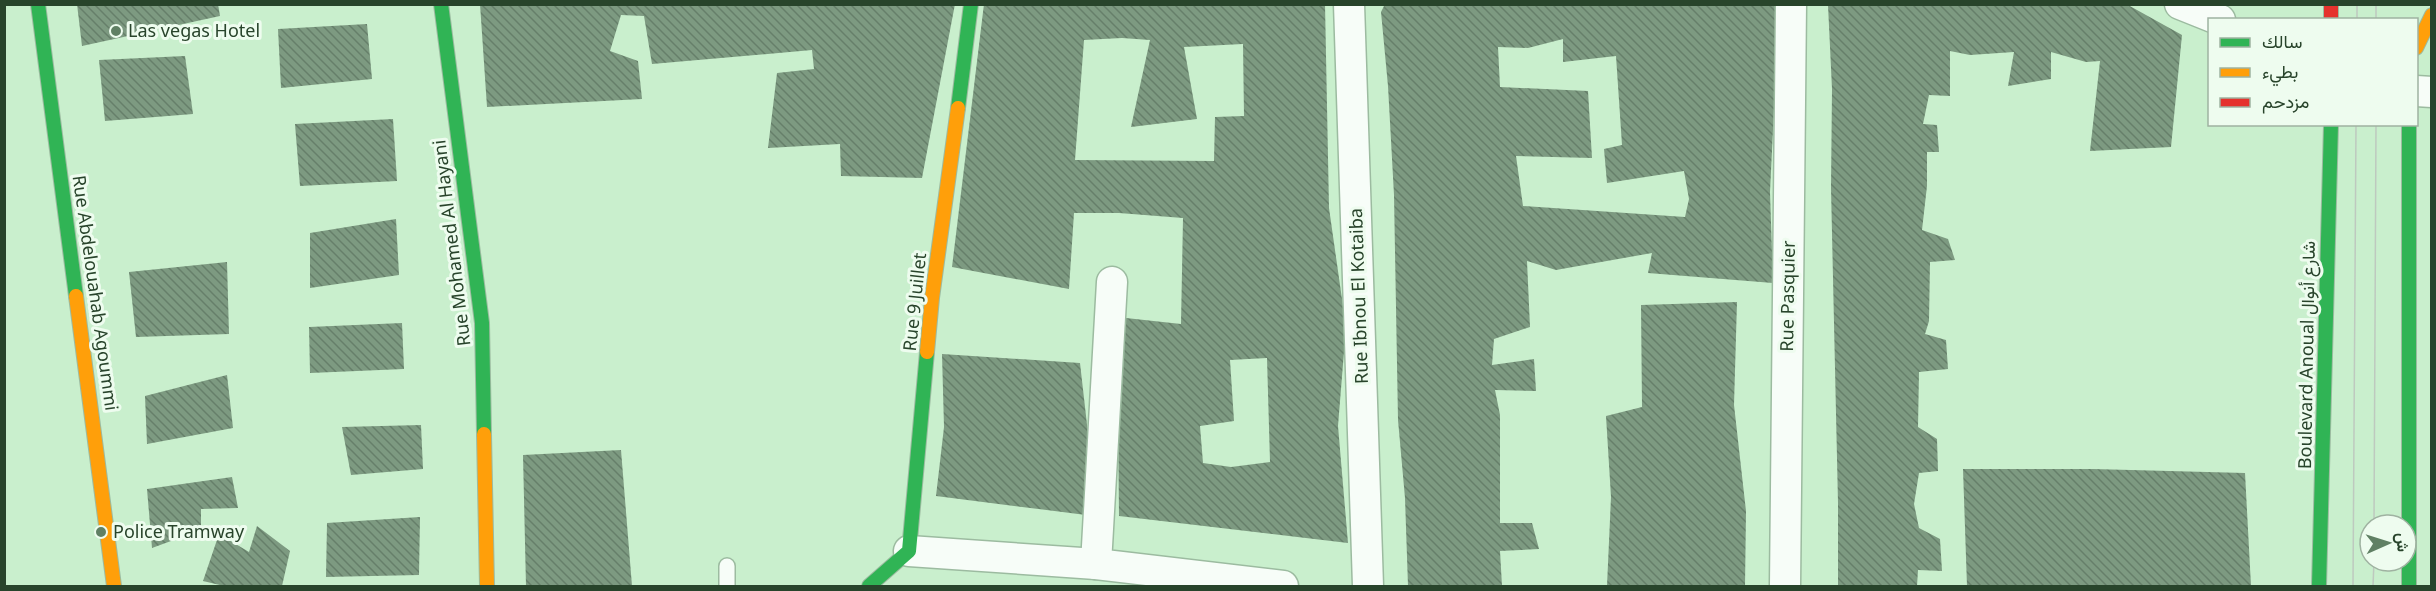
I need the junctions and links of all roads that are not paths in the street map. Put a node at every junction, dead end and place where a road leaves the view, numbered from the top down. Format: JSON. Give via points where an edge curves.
{"nodes":[{"id":1,"x":38,"y":4,"type":"edge"},
{"id":2,"x":441,"y":4,"type":"edge"},
{"id":3,"x":971,"y":4,"type":"edge"},
{"id":4,"x":1349,"y":4,"type":"edge"},
{"id":5,"x":1791,"y":4,"type":"edge"},
{"id":6,"x":2180,"y":4,"type":"edge"},
{"id":7,"x":2432,"y":15,"type":"edge"},
{"id":8,"x":2215,"y":18,"type":"edge"},
{"id":9,"x":2418,"y":44,"type":"edge"},
{"id":10,"x":2331,"y":126,"type":"edge"},
{"id":11,"x":2409,"y":126,"type":"edge"},
{"id":12,"x":1112,"y":282,"type":"dead end"},
{"id":13,"x":909,"y":552,"type":"junction"},
{"id":14,"x":1096,"y":564,"type":"junction"},
{"id":15,"x":727,"y":567,"type":"dead end"},
{"id":16,"x":114,"y":586,"type":"edge"},
{"id":17,"x":487,"y":586,"type":"edge"},
{"id":18,"x":728,"y":586,"type":"edge"},
{"id":19,"x":869,"y":586,"type":"edge"},
{"id":20,"x":1283,"y":586,"type":"edge"},
{"id":21,"x":1368,"y":586,"type":"edge"},
{"id":22,"x":1785,"y":586,"type":"edge"},
{"id":23,"x":2319,"y":586,"type":"edge"},
{"id":24,"x":2409,"y":586,"type":"edge"}],
"edges":[{"from":1,"to":16,"type":"street","name":"Rue Abdelouahab Agoummi"},
{"from":2,"to":17,"type":"street","name":"Rue Mohamed Al Hayani","via":[[482,322]]},
{"from":3,"to":13,"type":"street","name":"Rue 9 Juillet","via":[[932,298]]},
{"from":4,"to":21,"type":"street","name":"Rue Ibnou El Kotaiba"},
{"from":5,"to":22,"type":"street","name":"Rue Pasquier"},
{"from":6,"to":8,"type":"street"},
{"from":7,"to":9,"type":"street"},
{"from":10,"to":23,"type":"street","name":"Boulevard Anoual شارع أنوال"},
{"from":11,"to":24,"type":"street"},
{"from":12,"to":14,"type":"street"},
{"from":13,"to":14,"type":"street"},
{"from":13,"to":19,"type":"street"},
{"from":14,"to":20,"type":"street"},
{"from":15,"to":18,"type":"lane"}]}
